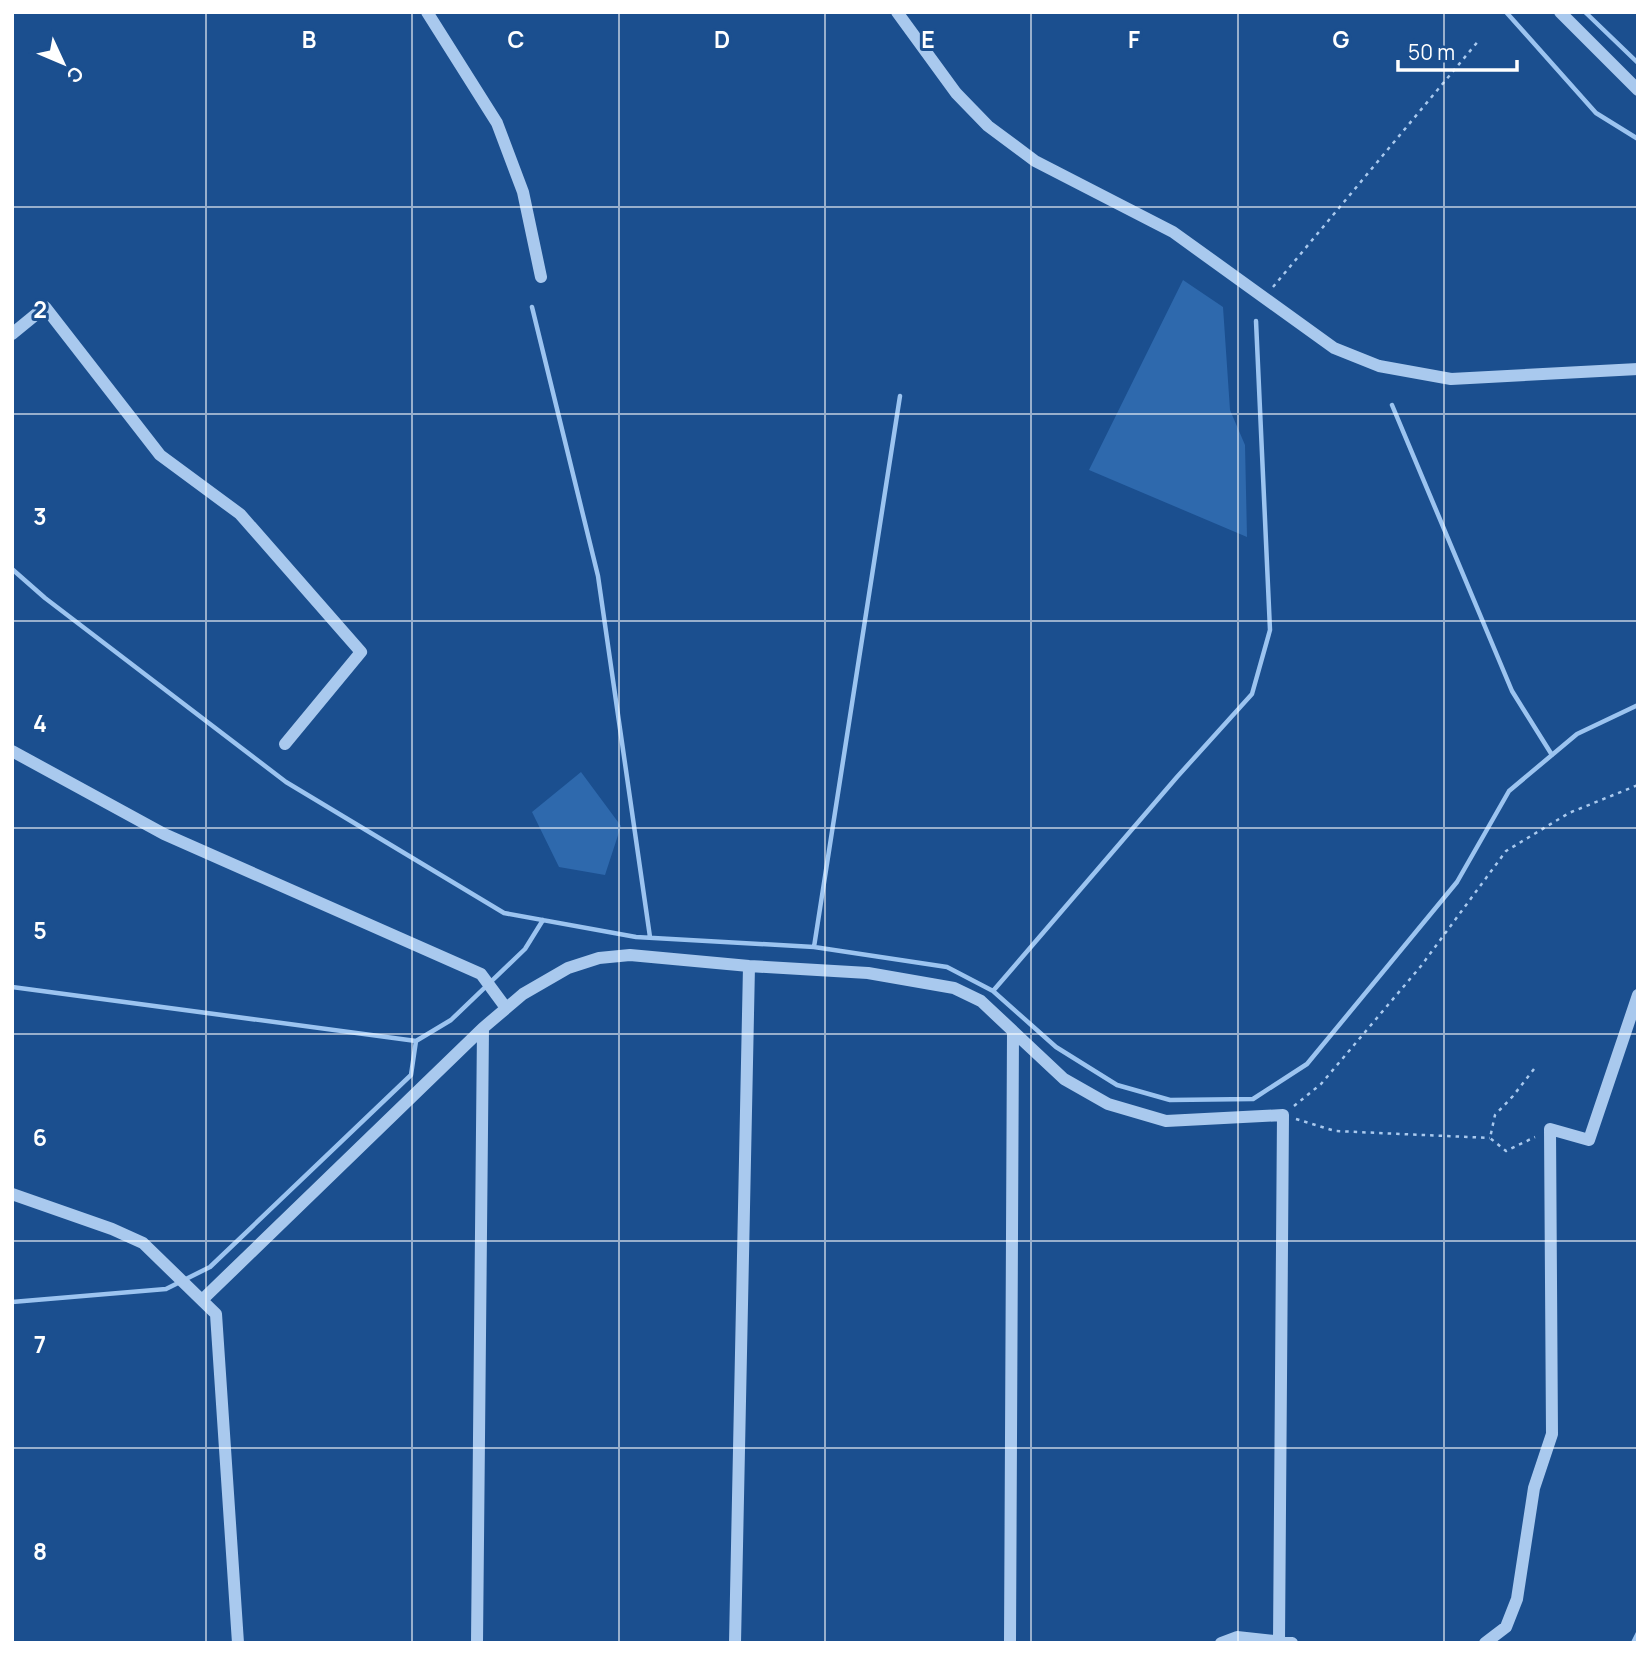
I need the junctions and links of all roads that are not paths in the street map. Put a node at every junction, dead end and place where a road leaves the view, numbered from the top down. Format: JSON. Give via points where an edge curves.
{"nodes":[{"id":1,"x":426,"y":12,"type":"edge"},
{"id":2,"x":897,"y":12,"type":"edge"},
{"id":3,"x":1560,"y":12,"type":"edge"},
{"id":4,"x":1638,"y":90,"type":"edge"},
{"id":5,"x":541,"y":277,"type":"dead end"},
{"id":6,"x":12,"y":334,"type":"edge"},
{"id":7,"x":1638,"y":369,"type":"edge"},
{"id":8,"x":285,"y":744,"type":"dead end"},
{"id":9,"x":12,"y":751,"type":"edge"},
{"id":10,"x":748,"y":966,"type":"junction"},
{"id":11,"x":1638,"y":995,"type":"edge"},
{"id":12,"x":506,"y":1008,"type":"junction"},
{"id":13,"x":483,"y":1028,"type":"junction"},
{"id":14,"x":1013,"y":1032,"type":"junction"},
{"id":15,"x":12,"y":1194,"type":"edge"},
{"id":16,"x":202,"y":1300,"type":"junction"},
{"id":17,"x":1285,"y":1642,"type":"edge"},
{"id":18,"x":238,"y":1643,"type":"edge"},
{"id":19,"x":477,"y":1643,"type":"edge"},
{"id":20,"x":735,"y":1643,"type":"edge"},
{"id":21,"x":1010,"y":1643,"type":"edge"},
{"id":22,"x":1222,"y":1643,"type":"edge"},
{"id":23,"x":1485,"y":1643,"type":"edge"}],
"edges":[{"from":1,"to":5,"type":"street","via":[[497,122],[523,192]]},
{"from":2,"to":7,"type":"street","via":[[956,93],[988,126],[1035,161],[1172,232],[1334,348],[1378,366],[1451,379]]},
{"from":3,"to":4,"type":"street"},
{"from":6,"to":8,"type":"street","via":[[45,307],[160,455],[240,514],[361,652]]},
{"from":9,"to":12,"type":"street","via":[[164,834],[481,974]]},
{"from":10,"to":12,"type":"street","via":[[630,955],[599,958],[568,968]]},
{"from":10,"to":14,"type":"street","via":[[868,973],[954,988],[981,1001]]},
{"from":10,"to":20,"type":"street"},
{"from":11,"to":23,"type":"street","via":[[1588,1140],[1550,1129],[1552,1434],[1534,1489],[1517,1599],[1506,1627]]},
{"from":12,"to":13,"type":"street"},
{"from":13,"to":16,"type":"street"},
{"from":13,"to":19,"type":"street"},
{"from":14,"to":17,"type":"street","via":[[1065,1079],[1108,1104],[1166,1121],[1283,1115]]},
{"from":14,"to":21,"type":"street"},
{"from":15,"to":16,"type":"street","via":[[143,1243]]},
{"from":16,"to":18,"type":"street","via":[[216,1314]]},
{"from":17,"to":22,"type":"street","via":[[1237,1637]]}]}
